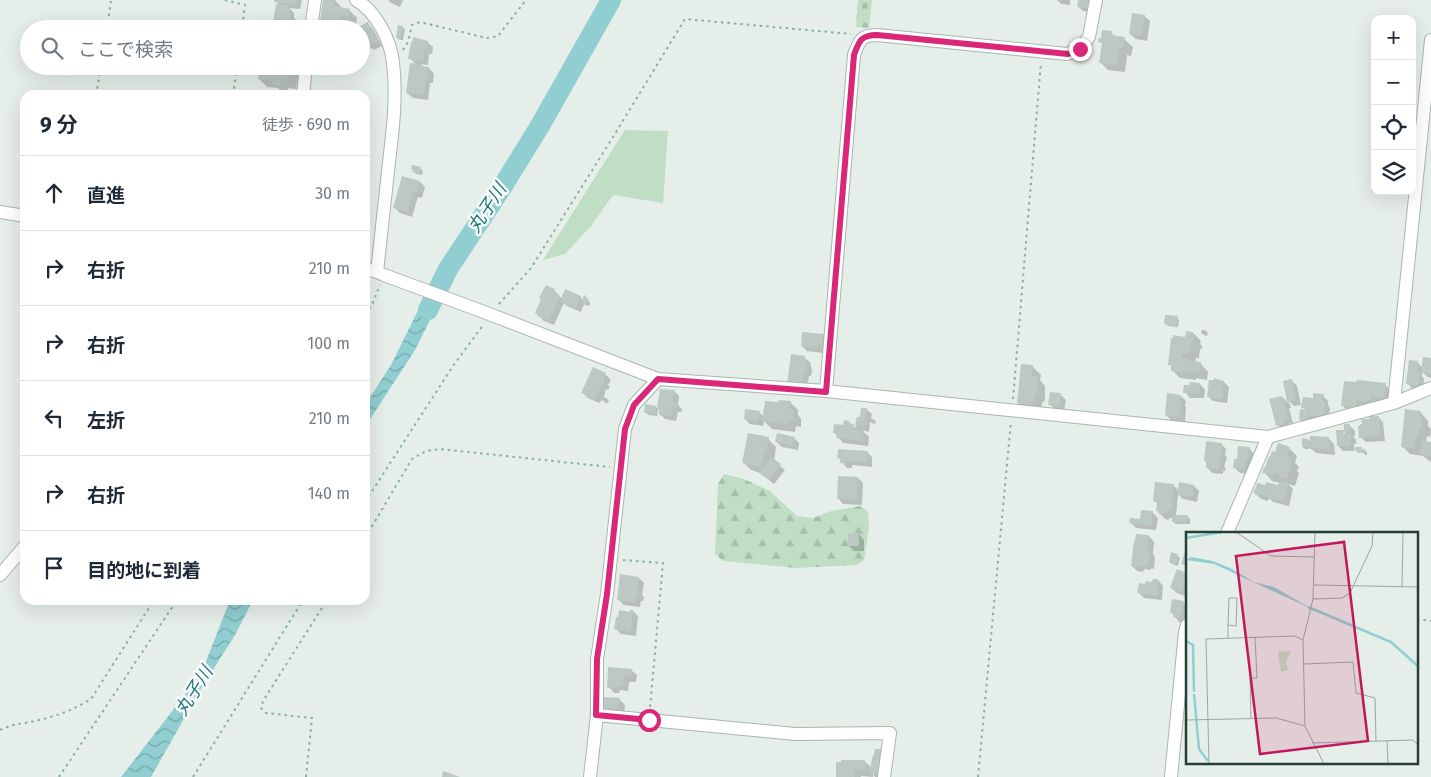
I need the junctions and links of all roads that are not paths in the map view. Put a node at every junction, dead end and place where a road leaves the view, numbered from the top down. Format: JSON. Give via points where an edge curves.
{"nodes":[{"id":1,"x":315,"y":0,"type":"edge"},
{"id":2,"x":356,"y":0,"type":"edge"},
{"id":3,"x":1096,"y":0,"type":"edge"},
{"id":4,"x":312,"y":20,"type":"edge"},
{"id":5,"x":1431,"y":40,"type":"edge"},
{"id":6,"x":305,"y":75,"type":"edge"},
{"id":7,"x":304,"y":90,"type":"edge"},
{"id":8,"x":0,"y":212,"type":"edge"},
{"id":9,"x":20,"y":215,"type":"edge"},
{"id":10,"x":375,"y":272,"type":"edge"},
{"id":11,"x":658,"y":379,"type":"junction"},
{"id":12,"x":1431,"y":388,"type":"edge"},
{"id":13,"x":826,"y":392,"type":"junction"},
{"id":14,"x":1394,"y":403,"type":"junction"},
{"id":15,"x":1268,"y":437,"type":"junction"},
{"id":16,"x":1227,"y":532,"type":"edge"},
{"id":17,"x":20,"y":552,"type":"edge"},
{"id":18,"x":0,"y":575,"type":"edge"},
{"id":19,"x":1186,"y":628,"type":"edge"},
{"id":20,"x":596,"y":715,"type":"junction"},
{"id":21,"x":590,"y":777,"type":"edge"},
{"id":22,"x":884,"y":777,"type":"edge"},
{"id":23,"x":1171,"y":777,"type":"edge"}],
"edges":[{"from":1,"to":4,"type":"street"},
{"from":2,"to":10,"type":"street","via":[[364,4],[377,20],[394,62],[394,111]]},
{"from":3,"to":13,"type":"street","via":[[1089,37],[1080,49],[1068,54],[877,35],[868,35],[859,42],[854,55]]},
{"from":5,"to":14,"type":"street"},
{"from":6,"to":7,"type":"street"},
{"from":8,"to":9,"type":"street"},
{"from":10,"to":11,"type":"street"},
{"from":11,"to":13,"type":"street"},
{"from":11,"to":20,"type":"street","via":[[634,405],[625,429],[597,659]]},
{"from":12,"to":14,"type":"street"},
{"from":13,"to":15,"type":"street"},
{"from":14,"to":15,"type":"street"},
{"from":15,"to":16,"type":"street"},
{"from":17,"to":18,"type":"street"},
{"from":19,"to":23,"type":"street"},
{"from":20,"to":21,"type":"street"},
{"from":20,"to":22,"type":"street","via":[[795,734],[890,733]]}]}
